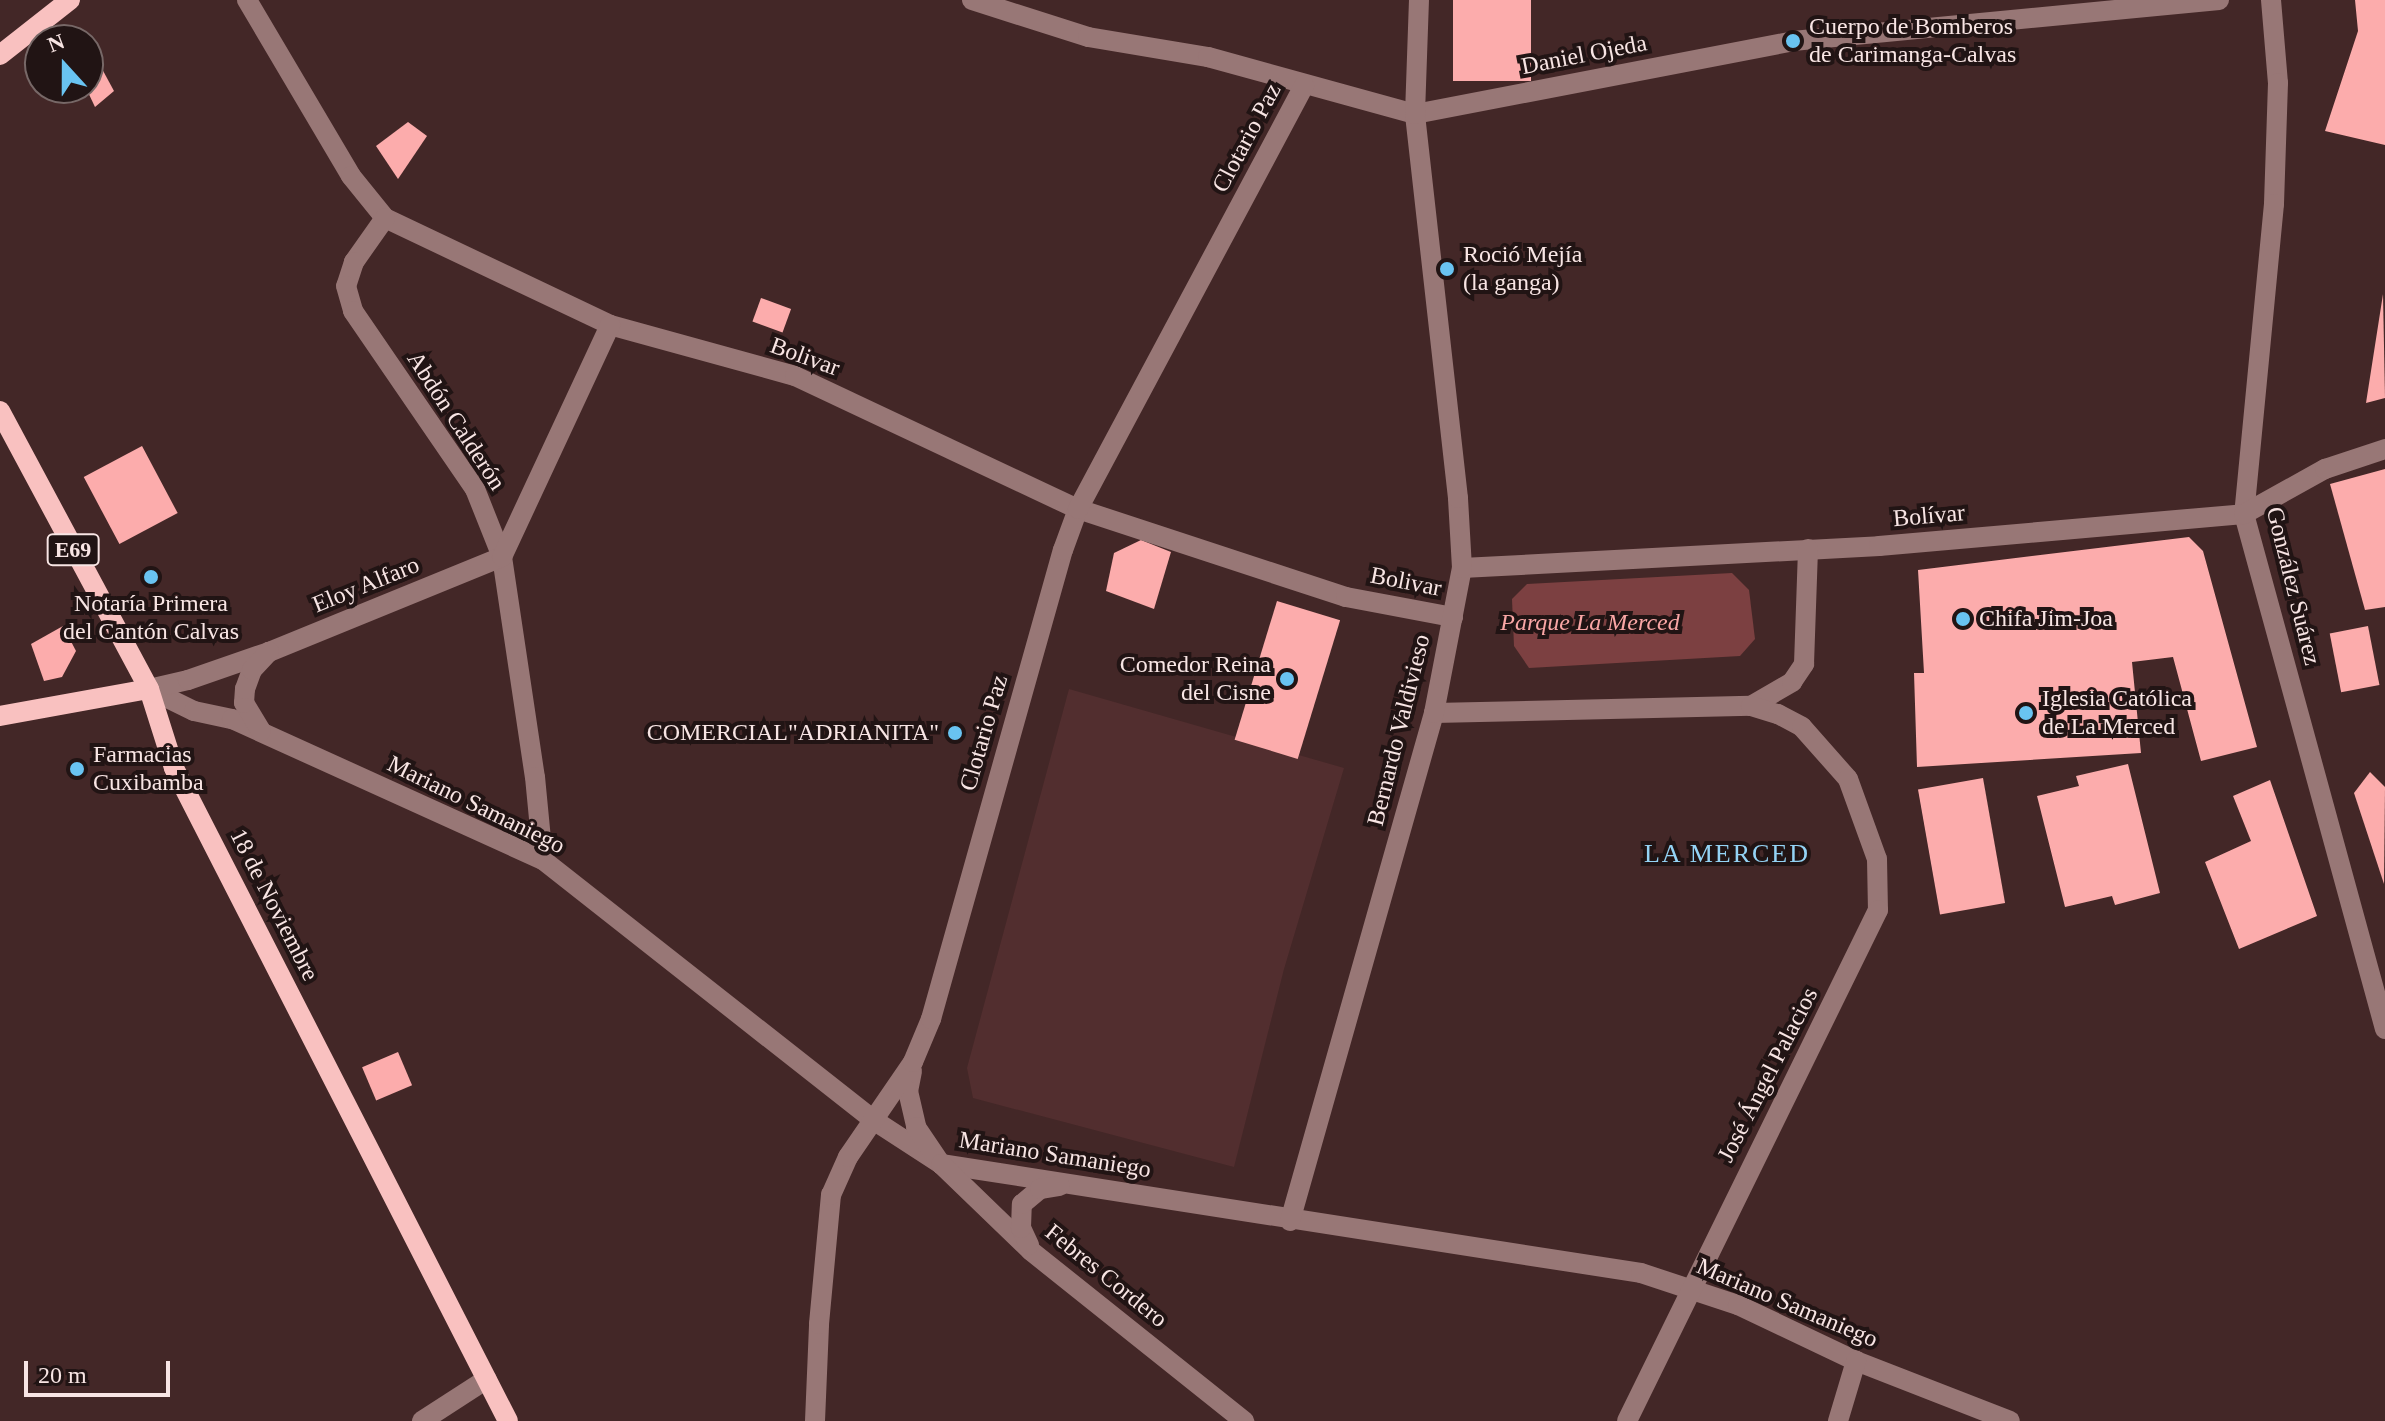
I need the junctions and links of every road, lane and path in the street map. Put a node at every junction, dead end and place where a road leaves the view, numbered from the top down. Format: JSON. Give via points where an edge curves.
{"nodes":[{"id":1,"x":70,"y":0,"type":"edge"},
{"id":2,"x":247,"y":0,"type":"edge"},
{"id":3,"x":972,"y":0,"type":"edge"},
{"id":4,"x":1419,"y":0,"type":"edge"},
{"id":5,"x":2219,"y":0,"type":"edge"},
{"id":6,"x":2271,"y":0,"type":"edge"},
{"id":7,"x":0,"y":55,"type":"edge"},
{"id":8,"x":1304,"y":86,"type":"junction"},
{"id":9,"x":1415,"y":114,"type":"junction"},
{"id":10,"x":385,"y":218,"type":"junction"},
{"id":11,"x":610,"y":325,"type":"junction"},
{"id":12,"x":0,"y":411,"type":"edge"},
{"id":13,"x":2385,"y":449,"type":"edge"},
{"id":14,"x":1078,"y":509,"type":"junction"},
{"id":15,"x":2244,"y":514,"type":"junction"},
{"id":16,"x":1808,"y":549,"type":"junction"},
{"id":17,"x":502,"y":557,"type":"junction"},
{"id":18,"x":1462,"y":568,"type":"junction"},
{"id":19,"x":1453,"y":617,"type":"junction"},
{"id":20,"x":269,"y":652,"type":"junction"},
{"id":21,"x":149,"y":689,"type":"junction"},
{"id":22,"x":1751,"y":706,"type":"junction"},
{"id":23,"x":1434,"y":713,"type":"junction"},
{"id":24,"x":0,"y":716,"type":"edge"},
{"id":25,"x":261,"y":732,"type":"junction"},
{"id":26,"x":543,"y":860,"type":"junction"},
{"id":27,"x":2385,"y":1029,"type":"edge"},
{"id":28,"x":913,"y":1062,"type":"junction"},
{"id":29,"x":875,"y":1121,"type":"junction"},
{"id":30,"x":941,"y":1164,"type":"junction"},
{"id":31,"x":1076,"y":1183,"type":"junction"},
{"id":32,"x":1290,"y":1221,"type":"junction"},
{"id":33,"x":1031,"y":1251,"type":"junction"},
{"id":34,"x":1690,"y":1288,"type":"junction"},
{"id":35,"x":1856,"y":1361,"type":"junction"},
{"id":36,"x":487,"y":1379,"type":"junction"},
{"id":37,"x":422,"y":1421,"type":"edge"},
{"id":38,"x":508,"y":1421,"type":"edge"},
{"id":39,"x":815,"y":1421,"type":"edge"},
{"id":40,"x":1244,"y":1421,"type":"edge"},
{"id":41,"x":1627,"y":1421,"type":"edge"},
{"id":42,"x":1838,"y":1421,"type":"edge"},
{"id":43,"x":2010,"y":1421,"type":"edge"}],
"edges":[{"from":1,"to":7,"type":"main road"},
{"from":2,"to":10,"type":"street","name":"Bolivar","via":[[351,176]]},
{"from":3,"to":8,"type":"street","name":"Daniel Ojeda","via":[[1088,37],[1208,57]]},
{"from":4,"to":9,"type":"street","name":"Bernardo Valdivieso"},
{"from":5,"to":9,"type":"street","name":"Daniel Ojeda","via":[[1793,41]]},
{"from":6,"to":15,"type":"street","name":"González Suárez","via":[[2278,83],[2274,204]]},
{"from":8,"to":9,"type":"street","name":"Daniel Ojeda"},
{"from":8,"to":14,"type":"street","name":"Clotario Paz"},
{"from":9,"to":18,"type":"street","name":"Bernardo Valdivieso"},
{"from":10,"to":11,"type":"street","name":"Bolivar"},
{"from":10,"to":17,"type":"street","name":"Abdón Calderón","via":[[354,262],[346,286],[353,311],[475,489]]},
{"from":11,"to":14,"type":"street","name":"Bolivar","via":[[795,376]]},
{"from":11,"to":17,"type":"street"},
{"from":12,"to":21,"type":"main road","name":"18 de Noviembre","number":"E69"},
{"from":13,"to":15,"type":"street","name":"Bolívar","via":[[2325,469]]},
{"from":14,"to":19,"type":"street","name":"Bolivar","via":[[1346,597]]},
{"from":14,"to":28,"type":"street","name":"Clotario Paz","via":[[931,1019]]},
{"from":15,"to":16,"type":"street","name":"Bolívar"},
{"from":15,"to":27,"type":"street","name":"González Suárez"},
{"from":16,"to":18,"type":"street","name":"Bolívar"},
{"from":16,"to":22,"type":"street","via":[[1804,664],[1792,682]]},
{"from":17,"to":20,"type":"street","name":"Eloy Alfaro"},
{"from":17,"to":26,"type":"street","name":"Abdón Calderón"},
{"from":18,"to":19,"type":"street","name":"Bernardo Valdivieso"},
{"from":19,"to":23,"type":"street","name":"Bernardo Valdivieso"},
{"from":20,"to":21,"type":"street","name":"Eloy Alfaro"},
{"from":20,"to":25,"type":"street","via":[[252,670],[245,689],[244,703]]},
{"from":21,"to":24,"type":"main road","name":"Eloy Alfaro"},
{"from":21,"to":25,"type":"street","name":"Mariano Samaniego","via":[[194,711]]},
{"from":21,"to":36,"type":"main road","name":"18 de Noviembre","via":[[174,768]]},
{"from":22,"to":23,"type":"street"},
{"from":22,"to":34,"type":"street","name":"José Ángel Palacios","via":[[1802,727],[1848,779],[1877,859],[1878,910]]},
{"from":23,"to":32,"type":"street","name":"Bernardo Valdivieso"},
{"from":25,"to":26,"type":"street","name":"Mariano Samaniego"},
{"from":26,"to":29,"type":"street","name":"Mariano Samaniego"},
{"from":28,"to":29,"type":"street","name":"Clotario Paz"},
{"from":28,"to":30,"type":"street","via":[[910,1106],[916,1127]]},
{"from":29,"to":30,"type":"street","name":"Mariano Samaniego"},
{"from":29,"to":39,"type":"street","name":"Clotario Paz","via":[[848,1157],[828,1211]]},
{"from":30,"to":31,"type":"street","name":"Mariano Samaniego"},
{"from":30,"to":33,"type":"street","name":"Febres Cordero"},
{"from":31,"to":32,"type":"street","name":"Mariano Samaniego"},
{"from":31,"to":33,"type":"street","via":[[1040,1189],[1022,1204],[1021,1228]]},
{"from":32,"to":34,"type":"street","name":"Mariano Samaniego","via":[[1641,1273]]},
{"from":33,"to":40,"type":"street","name":"Febres Cordero"},
{"from":34,"to":35,"type":"street","name":"Mariano Samaniego"},
{"from":34,"to":41,"type":"street","name":"José Ángel Palacios"},
{"from":35,"to":42,"type":"street"},
{"from":35,"to":43,"type":"street","name":"Mariano Samaniego"},
{"from":36,"to":37,"type":"street"},
{"from":36,"to":38,"type":"main road","name":"18 de Noviembre"}]}
